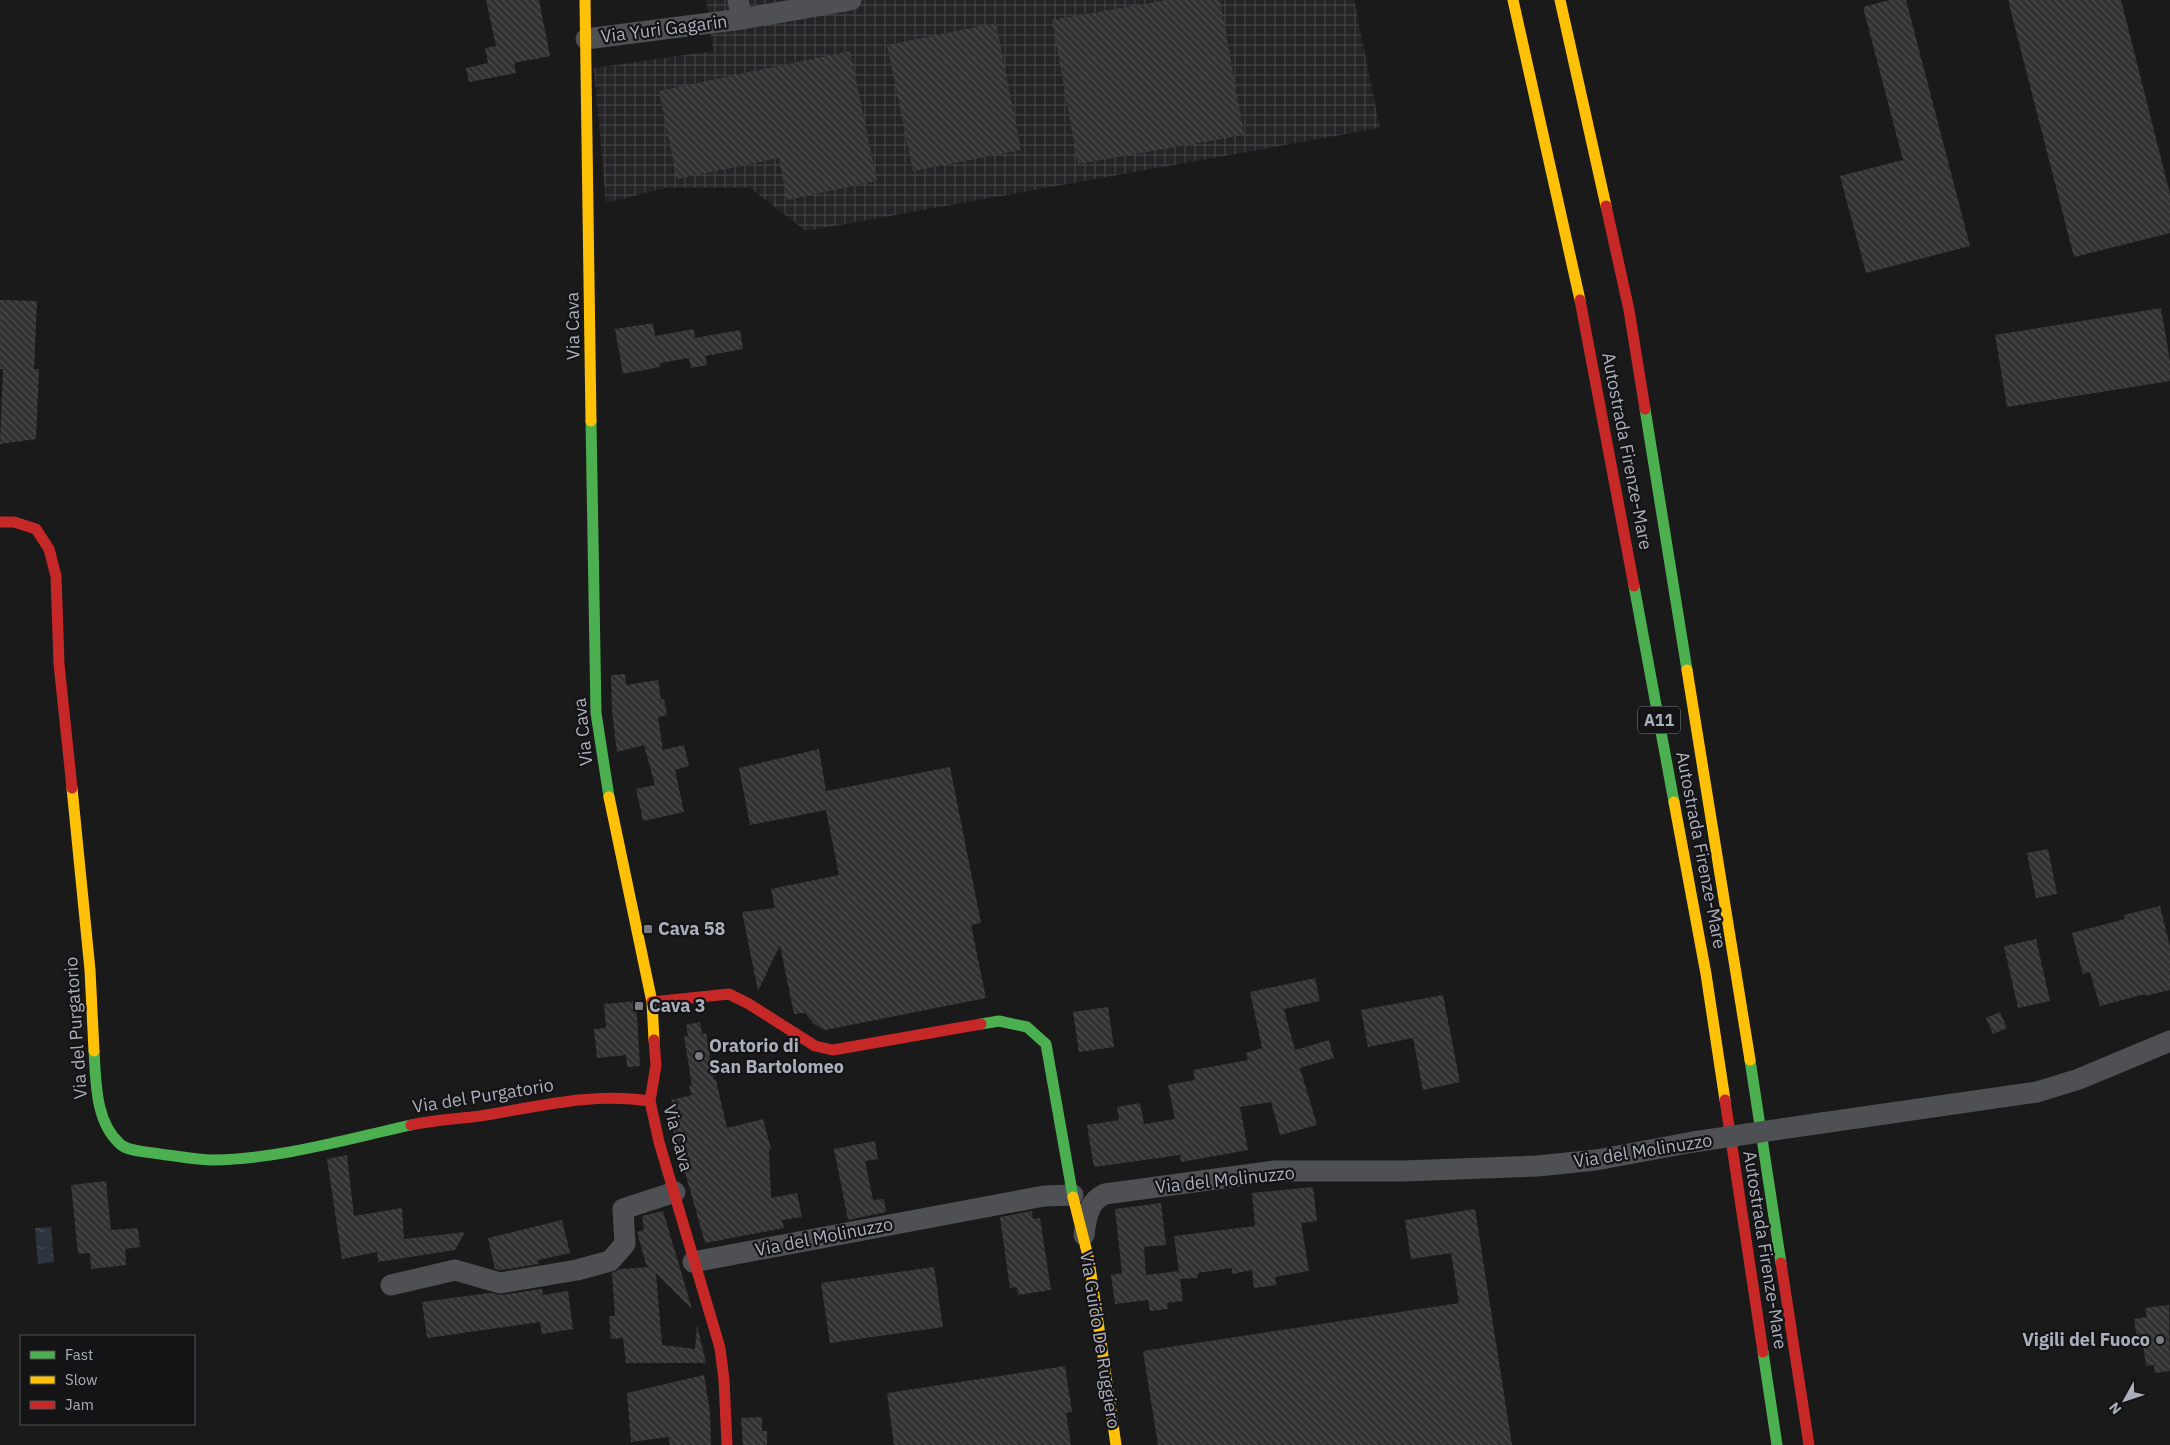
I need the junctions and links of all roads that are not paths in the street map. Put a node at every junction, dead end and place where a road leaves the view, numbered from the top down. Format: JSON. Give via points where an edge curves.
{"nodes":[{"id":1,"x":585,"y":0,"type":"edge"},
{"id":2,"x":851,"y":0,"type":"edge"},
{"id":3,"x":1513,"y":0,"type":"edge"},
{"id":4,"x":1560,"y":0,"type":"edge"},
{"id":5,"x":740,"y":9,"type":"edge"},
{"id":6,"x":586,"y":39,"type":"junction"},
{"id":7,"x":0,"y":522,"type":"edge"},
{"id":8,"x":652,"y":1002,"type":"junction"},
{"id":9,"x":2170,"y":1041,"type":"edge"},
{"id":10,"x":650,"y":1101,"type":"junction"},
{"id":11,"x":675,"y":1192,"type":"junction"},
{"id":12,"x":1104,"y":1194,"type":"joint"},
{"id":13,"x":1073,"y":1195,"type":"junction"},
{"id":14,"x":1084,"y":1235,"type":"junction"},
{"id":15,"x":694,"y":1262,"type":"junction"},
{"id":16,"x":391,"y":1285,"type":"dead end"},
{"id":17,"x":727,"y":1445,"type":"edge"},
{"id":18,"x":1116,"y":1445,"type":"edge"},
{"id":19,"x":1777,"y":1445,"type":"edge"},
{"id":20,"x":1809,"y":1445,"type":"edge"}],
"edges":[{"from":1,"to":6,"type":"main road","name":"Via Cava"},
{"from":2,"to":5,"type":"street","name":"Via Yuri Gagarin"},
{"from":3,"to":19,"type":"main road","name":"Autostrada Firenze-Mare","number":"A11","via":[[1587,332],[1702,955]]},
{"from":4,"to":20,"type":"main road","name":"Autostrada Firenze-Mare","number":"A11","via":[[1629,310]]},
{"from":5,"to":6,"type":"street","name":"Via Yuri Gagarin"},
{"from":6,"to":8,"type":"main road","name":"Via Cava","via":[[596,712],[604,774]]},
{"from":7,"to":10,"type":"main road","name":"Via del Purgatorio","via":[[14,522],[36,529],[49,550],[56,576],[59,664],[90,970],[96,1084],[108,1130],[121,1145],[140,1151],[212,1160],[272,1155],[414,1124],[562,1101],[624,1097]]},
{"from":8,"to":10,"type":"main road","name":"Via Cava","via":[[656,1065]]},
{"from":8,"to":13,"type":"main road","name":"Via Guido De Ruggiero","via":[[729,994],[815,1046],[833,1050],[999,1021],[1027,1027],[1046,1044]]},
{"from":9,"to":12,"type":"street","name":"Via del Molinuzzo","bridge":true,"via":[[2079,1079],[2037,1092],[1694,1142],[1596,1160],[1537,1166],[1403,1171],[1275,1171]]},
{"from":10,"to":11,"type":"main road","name":"Via Cava"},
{"from":11,"to":15,"type":"main road","name":"Via Cava"},
{"from":11,"to":16,"type":"street","via":[[623,1209],[626,1244],[610,1261],[500,1283],[455,1270]]},
{"from":12,"to":14,"type":"street","name":"Via Guido De Ruggiero","via":[[1093,1202]]},
{"from":13,"to":14,"type":"main road","name":"Via Guido De Ruggiero"},
{"from":13,"to":15,"type":"street","name":"Via del Molinuzzo","via":[[1044,1196]]},
{"from":14,"to":18,"type":"main road","name":"Via Guido De Ruggiero"},
{"from":15,"to":17,"type":"main road","name":"Via Cava","via":[[720,1348]]}]}
